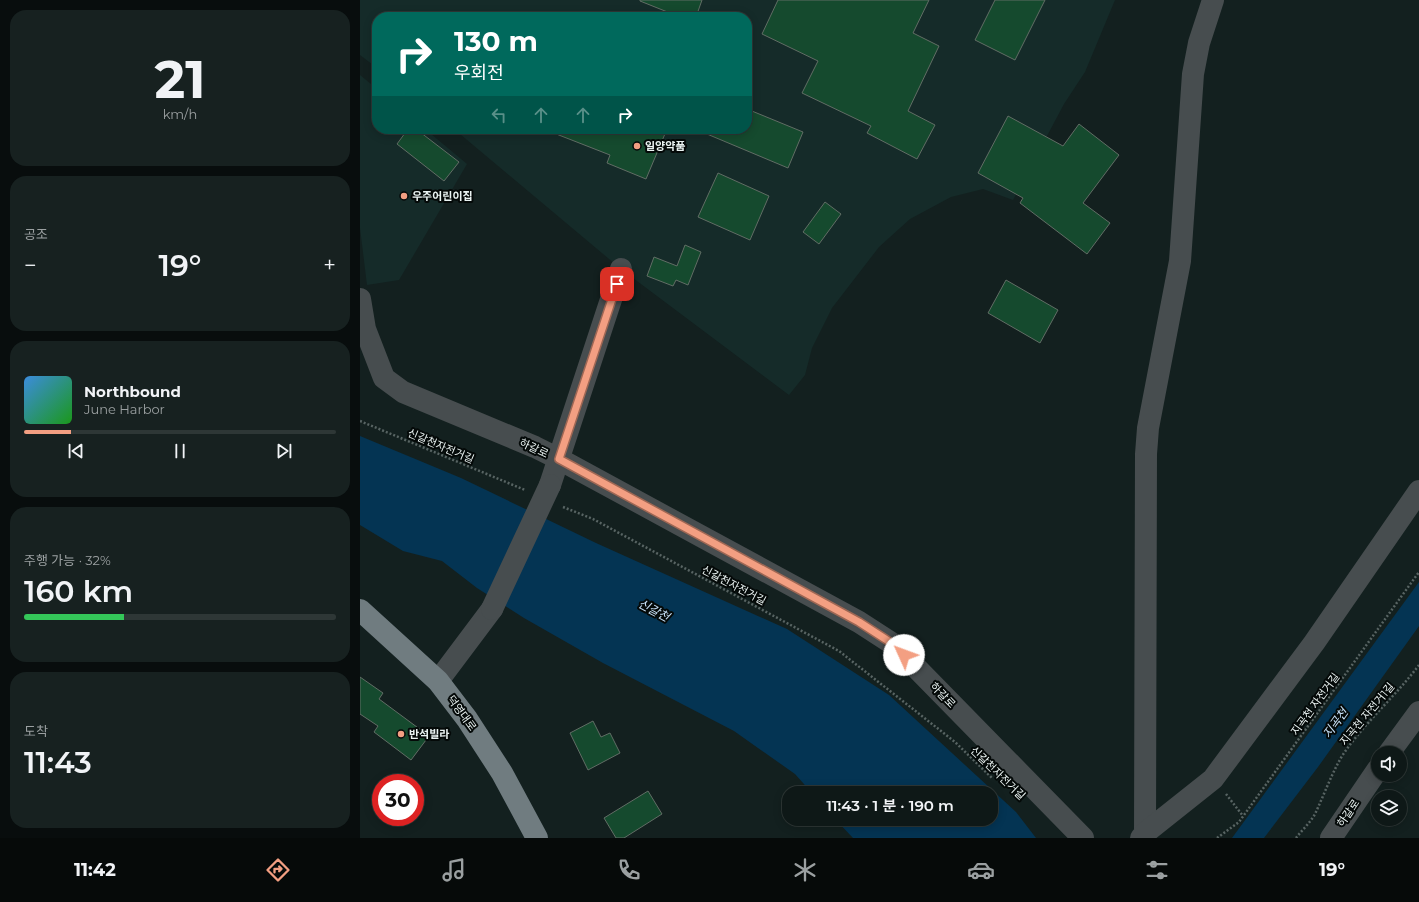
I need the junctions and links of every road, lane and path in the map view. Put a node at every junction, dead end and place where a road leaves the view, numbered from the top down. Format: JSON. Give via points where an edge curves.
{"nodes":[{"id":1,"x":1214,"y":0,"type":"edge"},
{"id":2,"x":621,"y":269,"type":"dead end"},
{"id":3,"x":360,"y":299,"type":"edge"},
{"id":4,"x":360,"y":420,"type":"edge"},
{"id":5,"x":562,"y":450,"type":"junction"},
{"id":6,"x":1419,"y":491,"type":"edge"},
{"id":7,"x":528,"y":492,"type":"dead end"},
{"id":8,"x":554,"y":494,"type":"junction"},
{"id":9,"x":1419,"y":572,"type":"edge"},
{"id":10,"x":360,"y":610,"type":"edge"},
{"id":11,"x":1419,"y":665,"type":"edge"},
{"id":12,"x":438,"y":681,"type":"junction"},
{"id":13,"x":1419,"y":712,"type":"edge"},
{"id":14,"x":1394,"y":746,"type":"edge"},
{"id":15,"x":1213,"y":779,"type":"junction"},
{"id":16,"x":1371,"y":779,"type":"edge"},
{"id":17,"x":995,"y":780,"type":"dead end"},
{"id":18,"x":1243,"y":816,"type":"junction"},
{"id":19,"x":1143,"y":835,"type":"edge"},
{"id":20,"x":537,"y":838,"type":"edge"},
{"id":21,"x":1083,"y":838,"type":"edge"},
{"id":22,"x":1217,"y":838,"type":"edge"},
{"id":23,"x":1296,"y":838,"type":"edge"},
{"id":24,"x":1331,"y":838,"type":"edge"}],
"edges":[{"from":1,"to":19,"type":"street","via":[[1199,44],[1193,74],[1180,260],[1148,428]]},
{"from":2,"to":5,"type":"street"},
{"from":3,"to":5,"type":"street","name":"하갈로","via":[[365,329],[384,378],[403,392],[535,447]]},
{"from":4,"to":7,"type":"path","name":"신갈천자전거길"},
{"from":5,"to":8,"type":"street"},
{"from":5,"to":21,"type":"street","name":"하갈로","via":[[893,644]]},
{"from":6,"to":15,"type":"street","via":[[1314,643]]},
{"from":8,"to":12,"type":"street","bridge":true,"via":[[492,609]]},
{"from":8,"to":17,"type":"path","name":"신갈천자전거길","via":[[593,519],[839,651],[955,742]]},
{"from":9,"to":18,"type":"path","name":"지곡천 자전거길"},
{"from":10,"to":12,"type":"main road","name":"덕영대로"},
{"from":11,"to":23,"type":"path","name":"지곡천 자전거1길","via":[[1343,756],[1328,781],[1314,816]]},
{"from":12,"to":20,"type":"main road","name":"덕영대로","via":[[467,719],[502,773]]},
{"from":13,"to":14,"type":"street"},
{"from":15,"to":18,"type":"path"},
{"from":15,"to":19,"type":"street"},
{"from":16,"to":24,"type":"street","name":"하갈로"},
{"from":18,"to":22,"type":"path","name":"지곡천 자전거길"}]}
